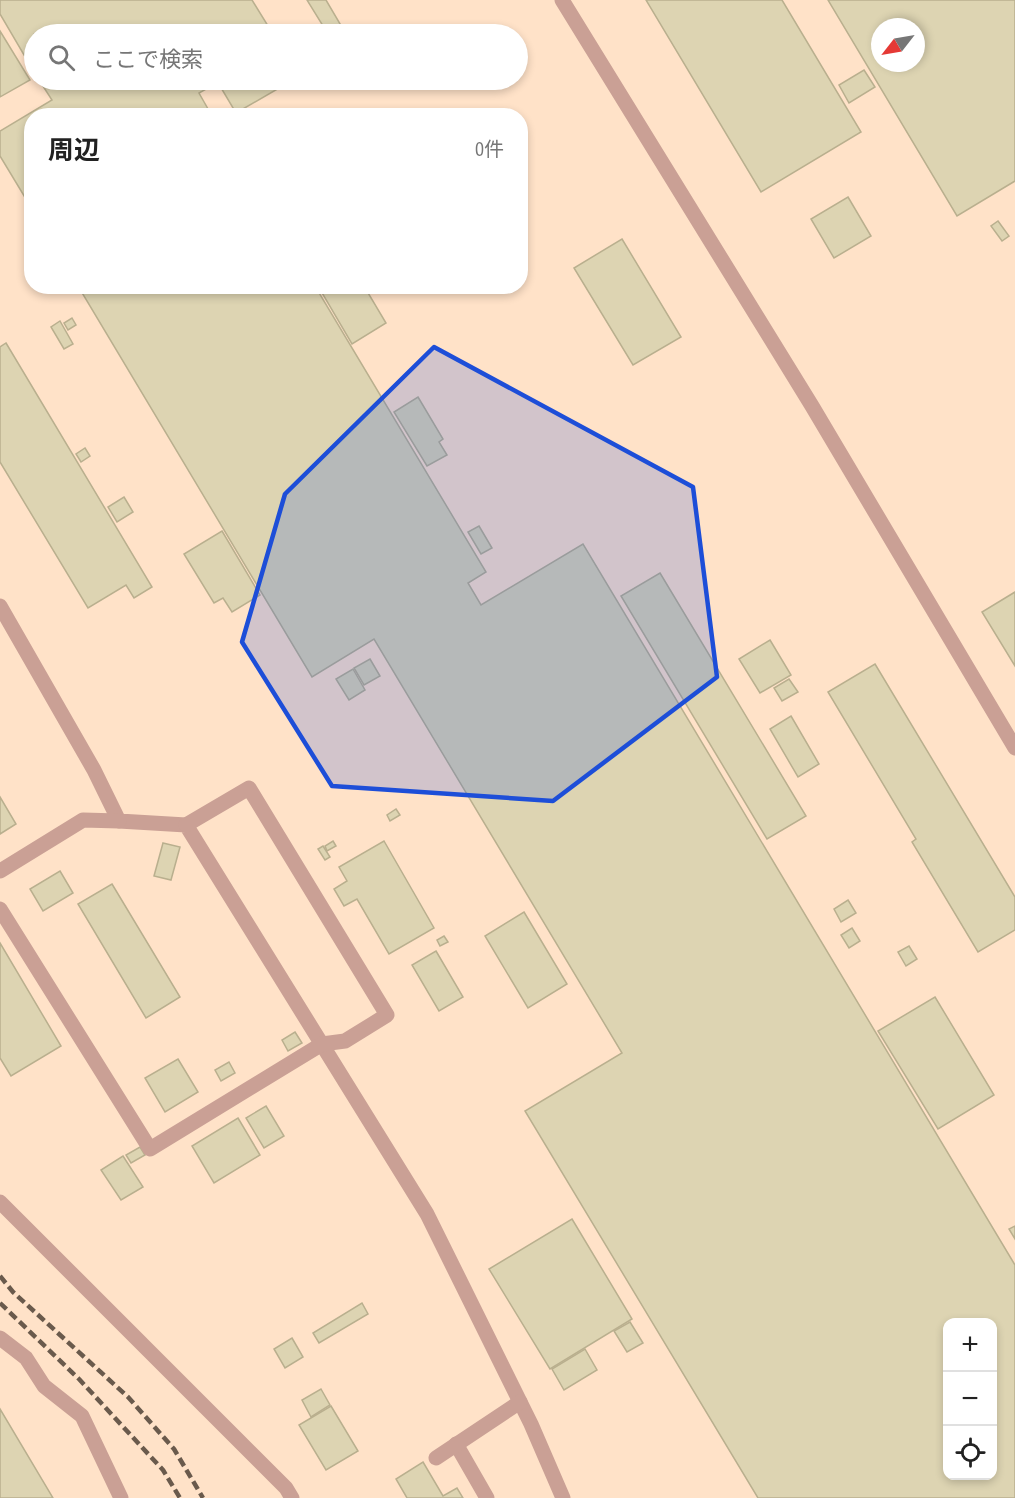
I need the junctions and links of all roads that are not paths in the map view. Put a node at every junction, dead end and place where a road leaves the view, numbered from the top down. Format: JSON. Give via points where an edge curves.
{"nodes":[{"id":1,"x":562,"y":0,"type":"edge"},
{"id":2,"x":0,"y":606,"type":"edge"},
{"id":3,"x":1015,"y":748,"type":"edge"},
{"id":4,"x":119,"y":821,"type":"junction"},
{"id":5,"x":186,"y":825,"type":"junction"},
{"id":6,"x":0,"y":871,"type":"edge"},
{"id":7,"x":0,"y":909,"type":"edge"},
{"id":8,"x":322,"y":1044,"type":"junction"},
{"id":9,"x":0,"y":1202,"type":"edge"},
{"id":10,"x":0,"y":1338,"type":"edge"},
{"id":11,"x":520,"y":1402,"type":"junction"},
{"id":12,"x":456,"y":1444,"type":"junction"},
{"id":13,"x":436,"y":1458,"type":"dead end"},
{"id":14,"x":121,"y":1498,"type":"edge"},
{"id":15,"x":292,"y":1498,"type":"edge"},
{"id":16,"x":487,"y":1498,"type":"edge"},
{"id":17,"x":562,"y":1498,"type":"edge"}],
"edges":[{"from":1,"to":3,"type":"lane","via":[[812,406]]},
{"from":2,"to":4,"type":"lane"},
{"from":4,"to":5,"type":"lane"},
{"from":4,"to":6,"type":"lane","via":[[84,820]]},
{"from":5,"to":8,"type":"lane"},
{"from":5,"to":8,"type":"lane","via":[[249,788],[387,1015],[345,1041]]},
{"from":7,"to":8,"type":"lane","via":[[150,1149]]},
{"from":8,"to":11,"type":"lane","via":[[427,1214]]},
{"from":9,"to":15,"type":"lane"},
{"from":10,"to":14,"type":"lane","via":[[26,1358],[44,1386],[82,1416]]},
{"from":11,"to":12,"type":"lane"},
{"from":11,"to":17,"type":"lane"},
{"from":12,"to":13,"type":"lane"},
{"from":12,"to":16,"type":"lane"}]}
